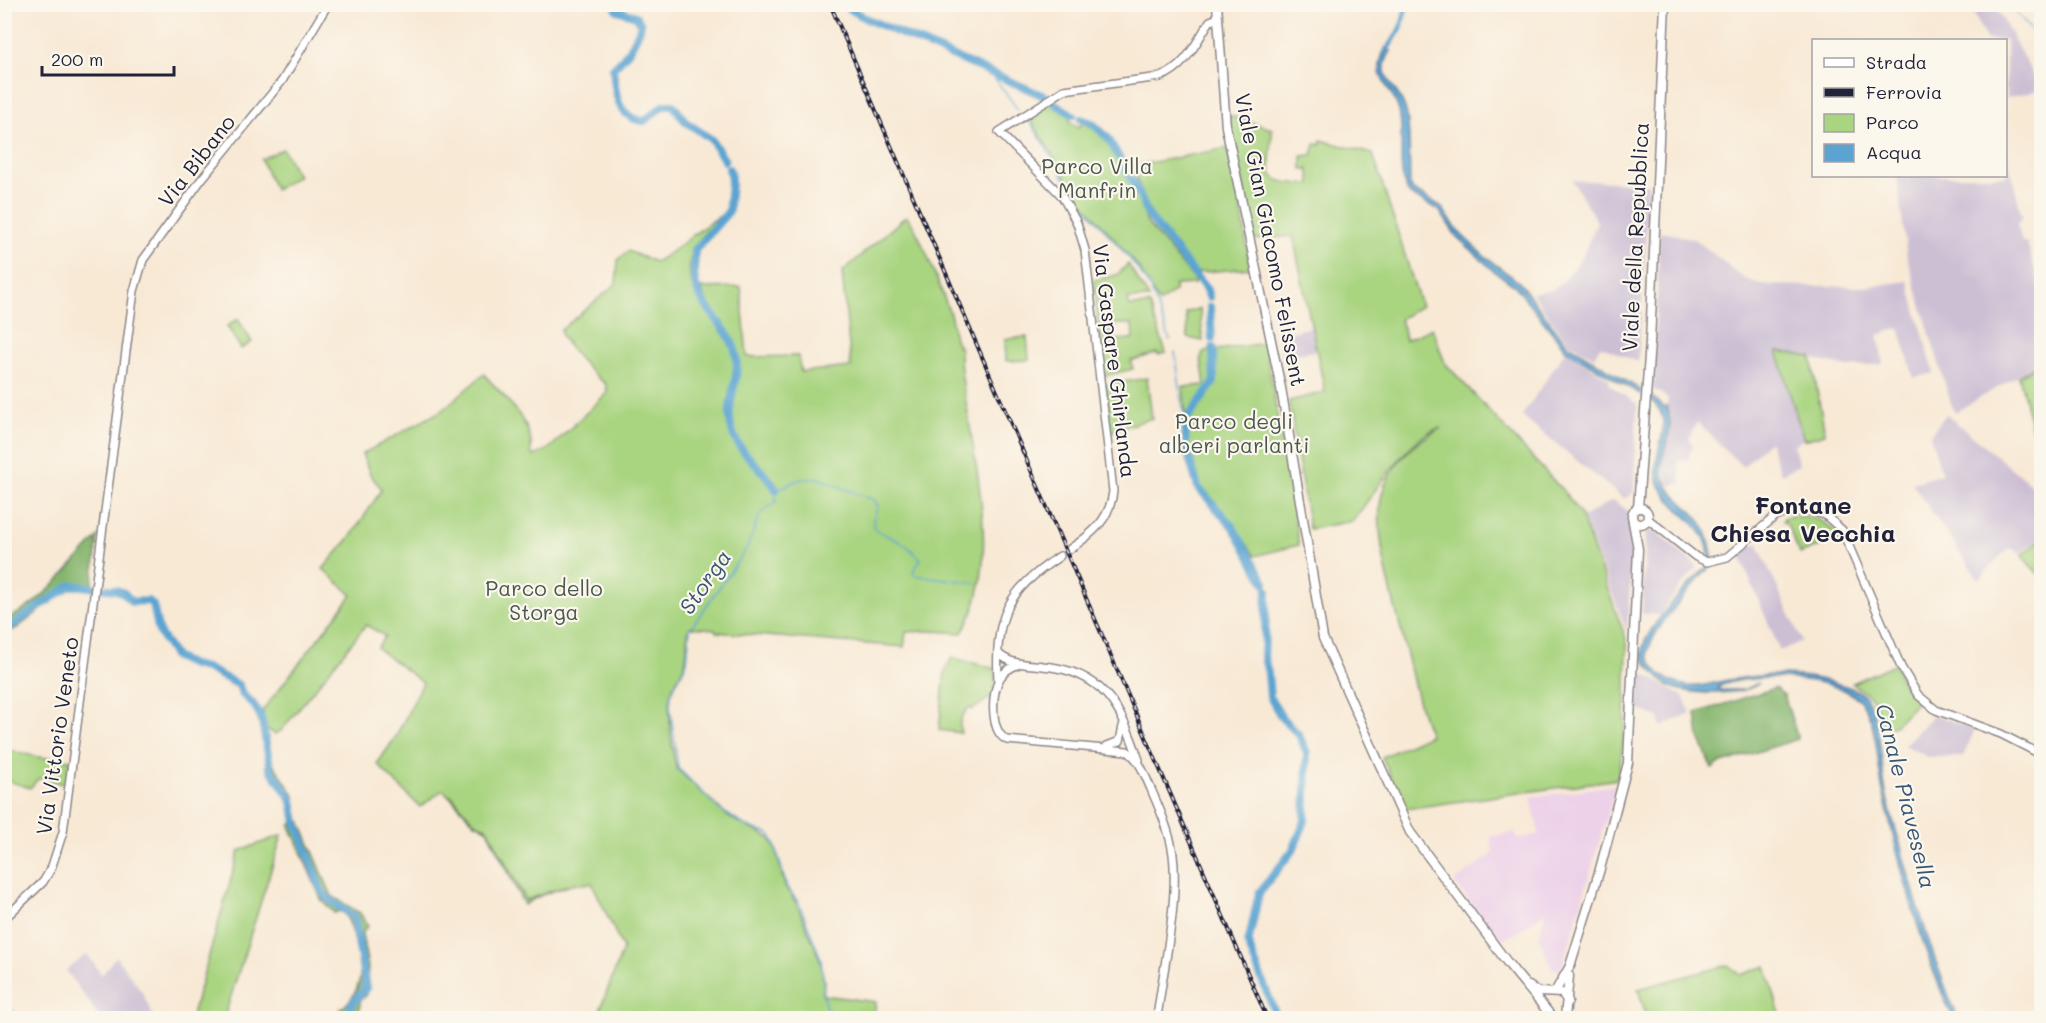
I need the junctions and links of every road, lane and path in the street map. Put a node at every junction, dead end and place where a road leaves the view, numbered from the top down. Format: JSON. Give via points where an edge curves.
{"nodes":[{"id":1,"x":328,"y":4,"type":"edge"},
{"id":2,"x":1217,"y":4,"type":"edge"},
{"id":3,"x":1665,"y":4,"type":"edge"},
{"id":4,"x":1218,"y":18,"type":"junction"},
{"id":5,"x":1205,"y":28,"type":"junction"},
{"id":6,"x":1218,"y":28,"type":"junction"},
{"id":7,"x":1641,"y":509,"type":"junction"},
{"id":8,"x":1645,"y":523,"type":"junction"},
{"id":9,"x":1070,"y":549,"type":"dead end"},
{"id":10,"x":1060,"y":556,"type":"dead end"},
{"id":11,"x":95,"y":587,"type":"joint"},
{"id":12,"x":999,"y":654,"type":"junction"},
{"id":13,"x":1019,"y":664,"type":"junction"},
{"id":14,"x":998,"y":681,"type":"junction"},
{"id":15,"x":1121,"y":717,"type":"junction"},
{"id":16,"x":1099,"y":747,"type":"junction"},
{"id":17,"x":2042,"y":755,"type":"edge"},
{"id":18,"x":1143,"y":771,"type":"junction"},
{"id":19,"x":4,"y":906,"type":"edge"},
{"id":20,"x":12,"y":912,"type":"junction"},
{"id":21,"x":4,"y":919,"type":"edge"},
{"id":22,"x":1510,"y":966,"type":"junction"},
{"id":23,"x":1570,"y":966,"type":"junction"},
{"id":24,"x":1554,"y":992,"type":"junction"},
{"id":25,"x":1566,"y":1010,"type":"edge"},
{"id":26,"x":1548,"y":1015,"type":"edge"},
{"id":27,"x":1157,"y":1018,"type":"edge"}],
"edges":[{"from":1,"to":11,"type":"street","name":"Via Bibano","via":[[282,81],[201,180],[143,260],[134,291]]},
{"from":2,"to":4,"type":"main road","name":"Viale Gian Giacomo Felissent"},
{"from":3,"to":7,"type":"main road","name":"Viale della Repubblica"},
{"from":4,"to":5,"type":"street"},
{"from":4,"to":6,"type":"main road","name":"Viale Gian Giacomo Felissent"},
{"from":5,"to":6,"type":"street"},
{"from":5,"to":9,"type":"street","name":"Via Gaspare Ghirlanda","via":[[1186,59],[1170,73],[1064,90],[1001,130],[1062,196],[1083,242],[1113,486],[1109,511],[1094,531]]},
{"from":6,"to":22,"type":"main road","name":"Viale Gian Giacomo Felissent","via":[[1226,127],[1281,388],[1323,638],[1406,825]]},
{"from":7,"to":8,"type":"main road","name":"Viale della Repubblica"},
{"from":7,"to":8,"type":"main road","name":"Viale della Repubblica","via":[[1632,514]]},
{"from":8,"to":17,"type":"street","via":[[1710,562],[1731,554],[1777,515],[1807,510],[1825,515],[1842,530],[1901,667],[1918,695],[1936,710],[2001,734]]},
{"from":8,"to":23,"type":"main road","name":"Viale della Repubblica","via":[[1638,549],[1628,763]]},
{"from":10,"to":12,"type":"street","via":[[1027,579],[1013,595],[1004,617]]},
{"from":11,"to":20,"type":"street","name":"Via Vittorio Veneto","via":[[63,832],[46,878]]},
{"from":12,"to":13,"type":"street"},
{"from":12,"to":14,"type":"street"},
{"from":13,"to":14,"type":"street"},
{"from":13,"to":15,"type":"street","via":[[1060,667],[1086,676],[1108,693]]},
{"from":14,"to":16,"type":"street","via":[[994,726],[1002,738]]},
{"from":15,"to":16,"type":"street","via":[[1124,733],[1120,741],[1114,746]]},
{"from":15,"to":18,"type":"street"},
{"from":16,"to":18,"type":"street","via":[[1127,751],[1135,756]]},
{"from":18,"to":27,"type":"street","via":[[1169,834],[1174,864]]},
{"from":19,"to":20,"type":"street"},
{"from":20,"to":21,"type":"street","name":"Via Vittorio Veneto"},
{"from":22,"to":24,"type":"main road","name":"Viale Gian Giacomo Felissent","via":[[1535,991]]},
{"from":22,"to":26,"type":"main road","name":"Viale Gian Giacomo Felissent"},
{"from":23,"to":24,"type":"main road"},
{"from":23,"to":25,"type":"main road"},
{"from":24,"to":25,"type":"main road","name":"Viale Gian Giacomo Felissent","via":[[1562,993]]},
{"from":24,"to":26,"type":"main road","via":[[1545,999]]},
{"from":25,"to":26,"type":"main road"}]}
